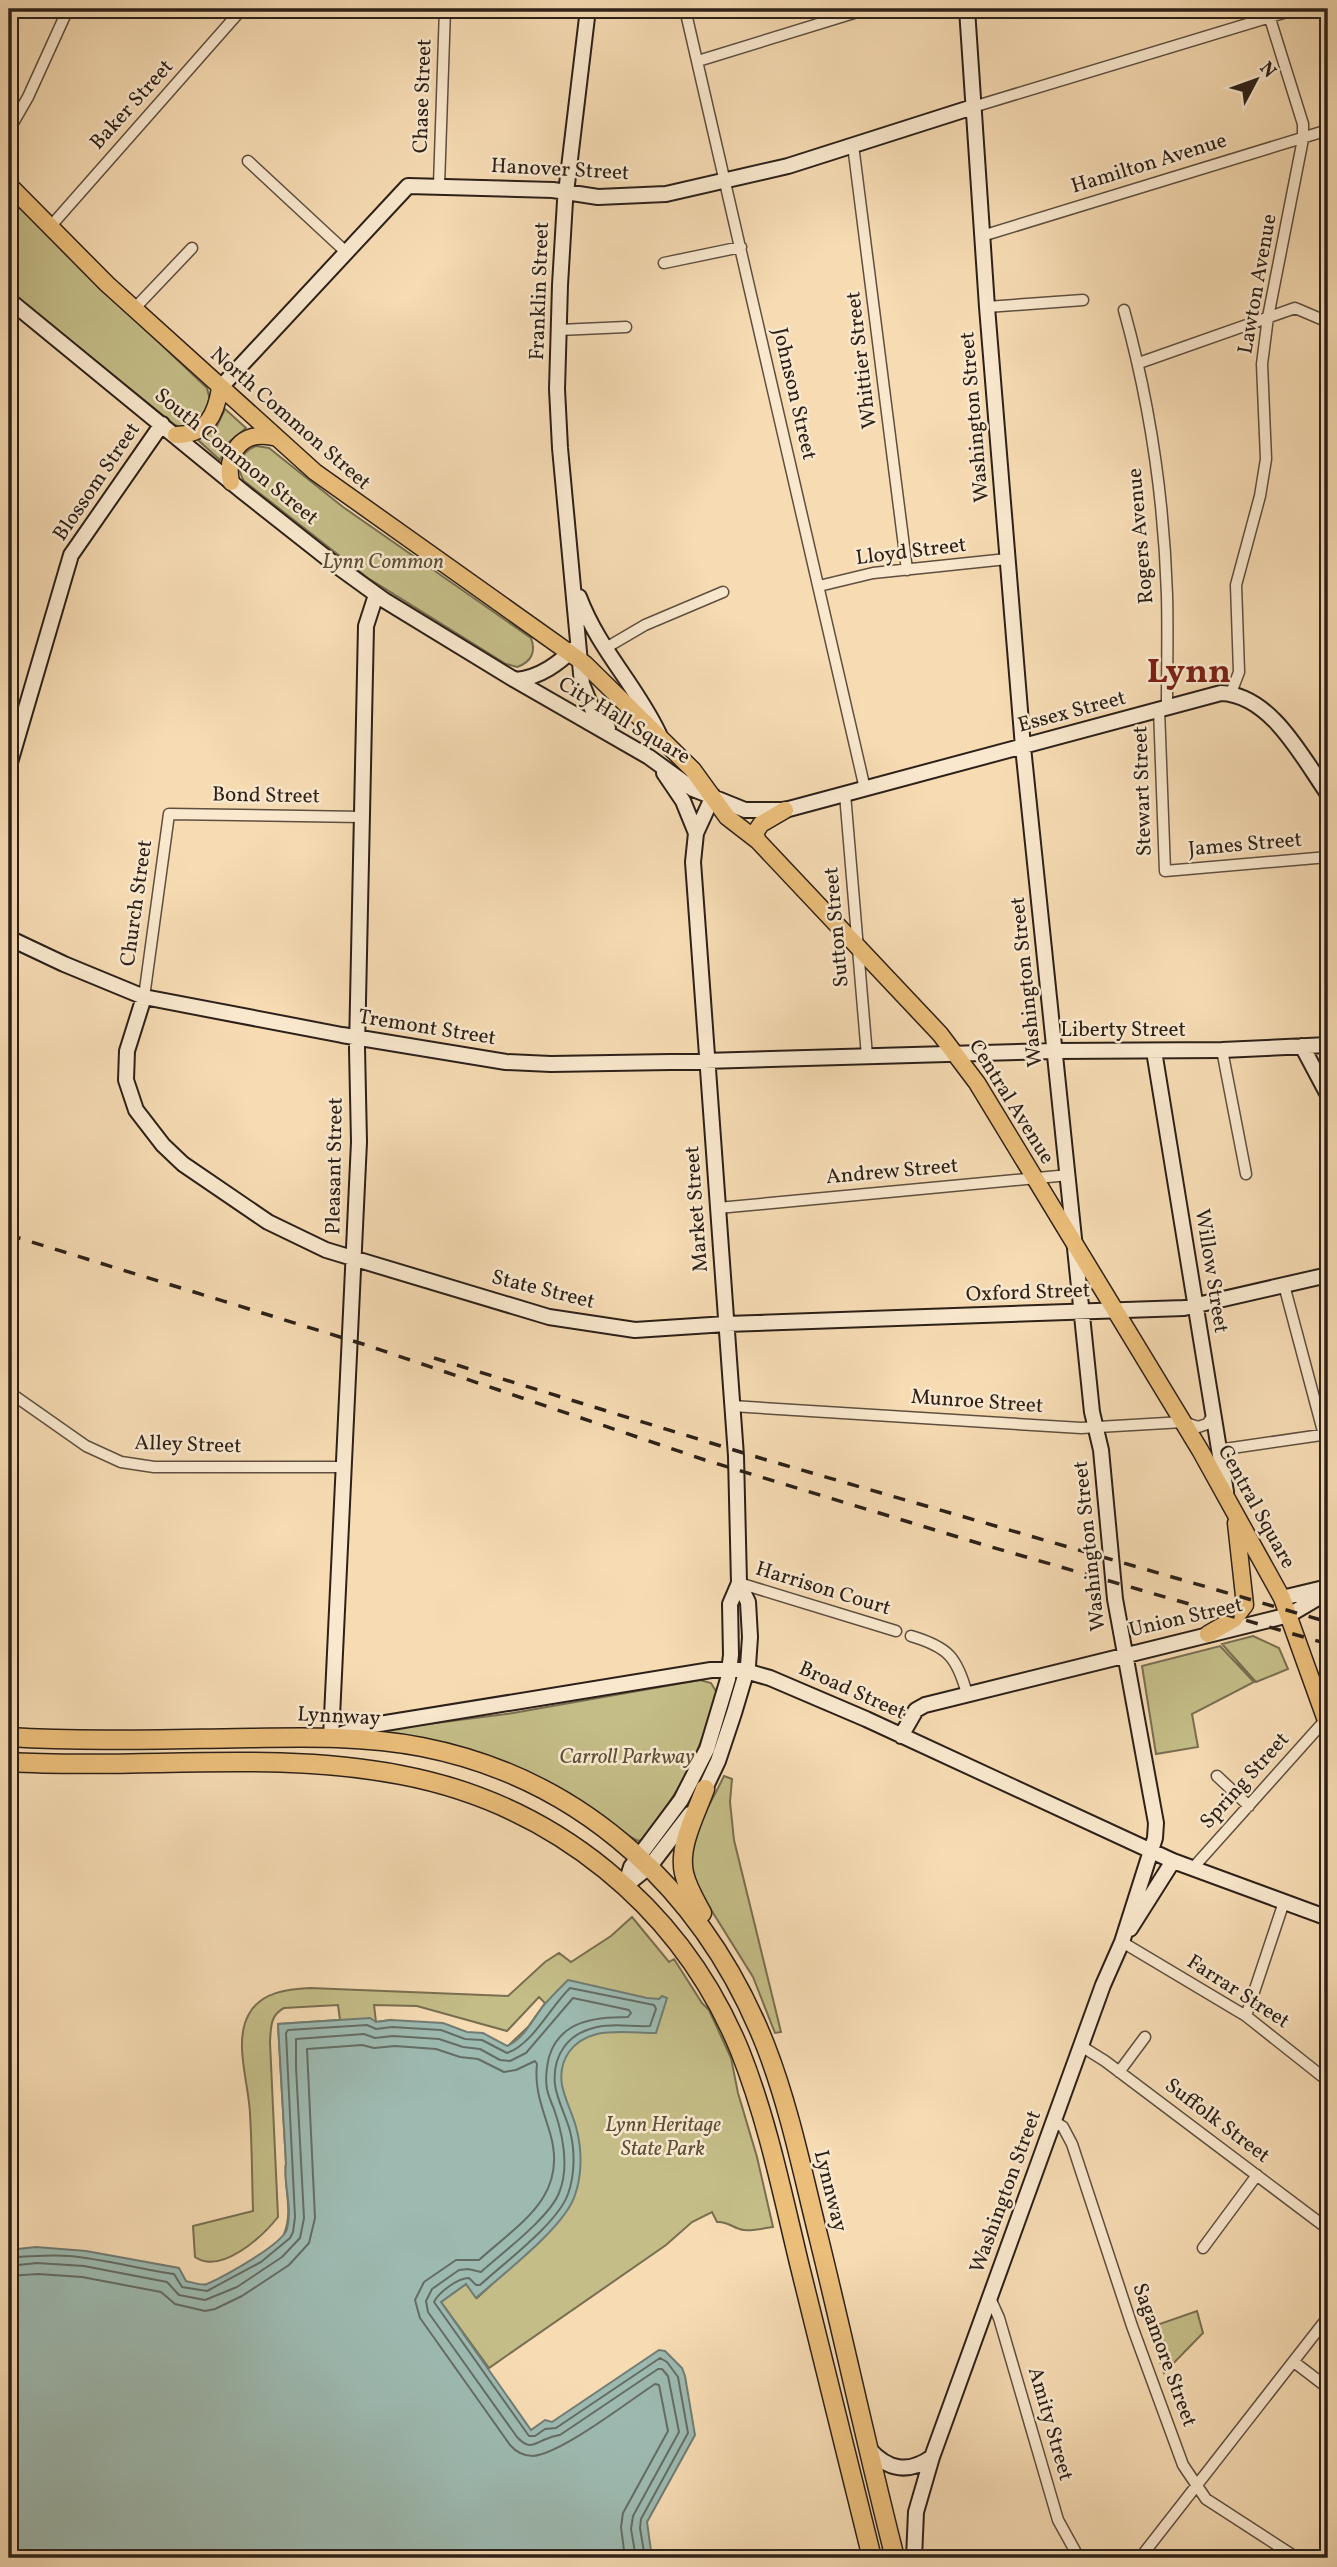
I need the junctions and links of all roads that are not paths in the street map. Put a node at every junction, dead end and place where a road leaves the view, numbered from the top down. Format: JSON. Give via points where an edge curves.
{"nodes":[{"id":1,"x":68,"y":9,"type":"edge"},
{"id":2,"x":242,"y":9,"type":"edge"},
{"id":3,"x":445,"y":9,"type":"edge"},
{"id":4,"x":588,"y":9,"type":"edge"},
{"id":5,"x":685,"y":9,"type":"edge"},
{"id":6,"x":867,"y":9,"type":"edge"},
{"id":7,"x":967,"y":9,"type":"edge"},
{"id":8,"x":1328,"y":12,"type":"edge"},
{"id":9,"x":1268,"y":13,"type":"edge"},
{"id":10,"x":698,"y":61,"type":"junction"},
{"id":11,"x":973,"y":107,"type":"junction"},
{"id":12,"x":9,"y":130,"type":"edge"},
{"id":13,"x":1328,"y":130,"type":"edge"},
{"id":14,"x":1303,"y":139,"type":"junction"},
{"id":15,"x":853,"y":145,"type":"junction"},
{"id":16,"x":248,"y":162,"type":"dead end"},
{"id":17,"x":726,"y":181,"type":"junction"},
{"id":18,"x":9,"y":185,"type":"edge"},
{"id":19,"x":439,"y":186,"type":"junction"},
{"id":20,"x":566,"y":192,"type":"junction"},
{"id":21,"x":50,"y":227,"type":"junction"},
{"id":22,"x":982,"y":236,"type":"junction"},
{"id":23,"x":741,"y":247,"type":"junction"},
{"id":24,"x":192,"y":248,"type":"dead end"},
{"id":25,"x":346,"y":251,"type":"junction"},
{"id":26,"x":664,"y":263,"type":"dead end"},
{"id":27,"x":9,"y":300,"type":"edge"},
{"id":28,"x":1083,"y":300,"type":"dead end"},
{"id":29,"x":987,"y":307,"type":"junction"},
{"id":30,"x":134,"y":309,"type":"junction"},
{"id":31,"x":1124,"y":310,"type":"dead end"},
{"id":32,"x":1268,"y":317,"type":"junction"},
{"id":33,"x":1328,"y":322,"type":"edge"},
{"id":34,"x":626,"y":327,"type":"dead end"},
{"id":35,"x":559,"y":330,"type":"junction"},
{"id":36,"x":1139,"y":363,"type":"junction"},
{"id":37,"x":220,"y":388,"type":"junction"},
{"id":38,"x":162,"y":424,"type":"junction"},
{"id":39,"x":176,"y":435,"type":"junction"},
{"id":40,"x":273,"y":437,"type":"junction"},
{"id":41,"x":231,"y":482,"type":"junction"},
{"id":42,"x":1007,"y":559,"type":"junction"},
{"id":43,"x":907,"y":570,"type":"junction"},
{"id":44,"x":573,"y":576,"type":"junction"},
{"id":45,"x":819,"y":586,"type":"junction"},
{"id":46,"x":723,"y":592,"type":"dead end"},
{"id":47,"x":376,"y":595,"type":"junction"},
{"id":48,"x":594,"y":631,"type":"junction"},
{"id":49,"x":604,"y":649,"type":"junction"},
{"id":50,"x":576,"y":652,"type":"junction"},
{"id":51,"x":515,"y":680,"type":"junction"},
{"id":52,"x":1231,"y":693,"type":"junction"},
{"id":53,"x":1163,"y":708,"type":"junction"},
{"id":54,"x":662,"y":740,"type":"junction"},
{"id":55,"x":622,"y":741,"type":"junction"},
{"id":56,"x":1023,"y":747,"type":"junction"},
{"id":57,"x":649,"y":757,"type":"junction"},
{"id":58,"x":9,"y":766,"type":"edge"},
{"id":59,"x":864,"y":789,"type":"junction"},
{"id":60,"x":845,"y":794,"type":"junction"},
{"id":61,"x":1328,"y":794,"type":"edge"},
{"id":62,"x":713,"y":796,"type":"junction"},
{"id":63,"x":785,"y":810,"type":"junction"},
{"id":64,"x":169,"y":814,"type":"joint"},
{"id":65,"x":362,"y":817,"type":"junction"},
{"id":66,"x":696,"y":833,"type":"junction"},
{"id":67,"x":758,"y":841,"type":"junction"},
{"id":68,"x":1328,"y":857,"type":"edge"},
{"id":69,"x":1165,"y":871,"type":"joint"},
{"id":70,"x":9,"y":937,"type":"edge"},
{"id":71,"x":858,"y":947,"type":"junction"},
{"id":72,"x":144,"y":997,"type":"junction"},
{"id":73,"x":358,"y":1038,"type":"junction"},
{"id":74,"x":1328,"y":1045,"type":"edge"},
{"id":75,"x":1302,"y":1046,"type":"junction"},
{"id":76,"x":1222,"y":1050,"type":"junction"},
{"id":77,"x":1055,"y":1051,"type":"junction"},
{"id":78,"x":1154,"y":1051,"type":"junction"},
{"id":79,"x":958,"y":1054,"type":"junction"},
{"id":80,"x":867,"y":1056,"type":"junction"},
{"id":81,"x":707,"y":1060,"type":"junction"},
{"id":82,"x":1328,"y":1095,"type":"edge"},
{"id":83,"x":1246,"y":1174,"type":"dead end"},
{"id":84,"x":1069,"y":1175,"type":"junction"},
{"id":85,"x":1035,"y":1178,"type":"junction"},
{"id":86,"x":718,"y":1208,"type":"junction"},
{"id":87,"x":1077,"y":1248,"type":"junction"},
{"id":88,"x":354,"y":1258,"type":"junction"},
{"id":89,"x":1328,"y":1275,"type":"edge"},
{"id":90,"x":1284,"y":1285,"type":"junction"},
{"id":91,"x":1196,"y":1307,"type":"junction"},
{"id":92,"x":1115,"y":1311,"type":"junction"},
{"id":93,"x":1083,"y":1312,"type":"junction"},
{"id":94,"x":726,"y":1324,"type":"junction"},
{"id":95,"x":9,"y":1392,"type":"edge"},
{"id":96,"x":732,"y":1406,"type":"junction"},
{"id":97,"x":1213,"y":1416,"type":"junction"},
{"id":98,"x":1183,"y":1422,"type":"junction"},
{"id":99,"x":1096,"y":1428,"type":"junction"},
{"id":100,"x":1326,"y":1434,"type":"edge"},
{"id":101,"x":1218,"y":1450,"type":"junction"},
{"id":102,"x":344,"y":1467,"type":"junction"},
{"id":103,"x":1227,"y":1499,"type":"junction"},
{"id":104,"x":1235,"y":1513,"type":"junction"},
{"id":105,"x":739,"y":1583,"type":"junction"},
{"id":106,"x":1328,"y":1587,"type":"edge"},
{"id":107,"x":1328,"y":1592,"type":"edge"},
{"id":108,"x":1282,"y":1598,"type":"junction"},
{"id":109,"x":1289,"y":1615,"type":"junction"},
{"id":110,"x":896,"y":1632,"type":"dead end"},
{"id":111,"x":1208,"y":1634,"type":"junction"},
{"id":112,"x":911,"y":1636,"type":"dead end"},
{"id":113,"x":1125,"y":1654,"type":"junction"},
{"id":114,"x":730,"y":1669,"type":"junction"},
{"id":115,"x":747,"y":1671,"type":"junction"},
{"id":116,"x":967,"y":1694,"type":"junction"},
{"id":117,"x":731,"y":1699,"type":"junction"},
{"id":118,"x":1327,"y":1721,"type":"edge"},
{"id":119,"x":901,"y":1736,"type":"junction"},
{"id":120,"x":9,"y":1737,"type":"edge"},
{"id":121,"x":331,"y":1738,"type":"junction"},
{"id":122,"x":9,"y":1762,"type":"edge"},
{"id":123,"x":1217,"y":1776,"type":"dead end"},
{"id":124,"x":705,"y":1789,"type":"junction"},
{"id":125,"x":1249,"y":1806,"type":"junction"},
{"id":126,"x":1151,"y":1851,"type":"junction"},
{"id":127,"x":650,"y":1855,"type":"junction"},
{"id":128,"x":1172,"y":1861,"type":"junction"},
{"id":129,"x":1192,"y":1869,"type":"junction"},
{"id":130,"x":625,"y":1886,"type":"junction"},
{"id":131,"x":1284,"y":1902,"type":"junction"},
{"id":132,"x":1328,"y":1918,"type":"edge"},
{"id":133,"x":1122,"y":1942,"type":"junction"},
{"id":134,"x":732,"y":1973,"type":"junction"},
{"id":135,"x":1246,"y":2016,"type":"junction"},
{"id":136,"x":1145,"y":2037,"type":"dead end"},
{"id":137,"x":1081,"y":2046,"type":"junction"},
{"id":138,"x":1119,"y":2072,"type":"junction"},
{"id":139,"x":1328,"y":2081,"type":"edge"},
{"id":140,"x":1054,"y":2121,"type":"junction"},
{"id":141,"x":1257,"y":2175,"type":"junction"},
{"id":142,"x":1328,"y":2229,"type":"edge"},
{"id":143,"x":1203,"y":2248,"type":"dead end"},
{"id":144,"x":990,"y":2298,"type":"junction"},
{"id":145,"x":1328,"y":2317,"type":"edge"},
{"id":146,"x":1294,"y":2362,"type":"junction"},
{"id":147,"x":1328,"y":2388,"type":"edge"},
{"id":148,"x":869,"y":2449,"type":"junction"},
{"id":149,"x":932,"y":2458,"type":"junction"},
{"id":150,"x":1197,"y":2487,"type":"junction"},
{"id":151,"x":914,"y":2556,"type":"edge"},
{"id":152,"x":872,"y":2558,"type":"edge"},
{"id":153,"x":895,"y":2558,"type":"edge"},
{"id":154,"x":1080,"y":2558,"type":"edge"},
{"id":155,"x":1140,"y":2558,"type":"edge"},
{"id":156,"x":1297,"y":2558,"type":"edge"}],
"edges":[{"from":1,"to":12,"type":"street"},
{"from":2,"to":21,"type":"street","name":"Baker Street"},
{"from":3,"to":19,"type":"street","name":"Chase Street"},
{"from":4,"to":20,"type":"main road","name":"Franklin Street"},
{"from":5,"to":10,"type":"street","name":"Johnson Street"},
{"from":6,"to":10,"type":"street"},
{"from":7,"to":11,"type":"main road","name":"Washington Street"},
{"from":8,"to":9,"type":"street"},
{"from":9,"to":11,"type":"street"},
{"from":9,"to":14,"type":"street","name":"Lawton Avenue","via":[[1303,124]]},
{"from":10,"to":17,"type":"street","name":"Johnson Street"},
{"from":11,"to":15,"type":"main road","name":"Hanover Street"},
{"from":11,"to":22,"type":"main road","name":"Washington Street"},
{"from":13,"to":14,"type":"street","name":"Hamilton Avenue"},
{"from":14,"to":22,"type":"street","name":"Hamilton Avenue"},
{"from":14,"to":32,"type":"street","name":"Lawton Avenue"},
{"from":15,"to":17,"type":"main road","name":"Hanover Street"},
{"from":15,"to":43,"type":"street","name":"Whittier Street"},
{"from":16,"to":25,"type":"street"},
{"from":17,"to":20,"type":"main road","name":"Hanover Street","via":[[666,194],[598,197]]},
{"from":17,"to":23,"type":"street","name":"Johnson Street"},
{"from":18,"to":21,"type":"main road","name":"North Common Street"},
{"from":19,"to":20,"type":"main road","name":"Hanover Street"},
{"from":19,"to":25,"type":"main road","name":"Hanover Street","via":[[405,188]]},
{"from":20,"to":35,"type":"main road","name":"Franklin Street"},
{"from":21,"to":30,"type":"main road","name":"North Common Street"},
{"from":22,"to":29,"type":"main road","name":"Washington Street"},
{"from":23,"to":26,"type":"street"},
{"from":23,"to":45,"type":"street","name":"Johnson Street"},
{"from":24,"to":30,"type":"street"},
{"from":25,"to":37,"type":"main road","name":"Hanover Street"},
{"from":27,"to":38,"type":"main road","name":"South Common Street"},
{"from":28,"to":29,"type":"street"},
{"from":29,"to":42,"type":"main road","name":"Washington Street"},
{"from":30,"to":37,"type":"main road","name":"North Common Street"},
{"from":31,"to":36,"type":"street","name":"Rogers Avenue"},
{"from":32,"to":33,"type":"street","via":[[1295,308]]},
{"from":32,"to":36,"type":"street"},
{"from":32,"to":52,"type":"street","name":"Lawton Avenue","via":[[1262,364],[1266,459],[1261,496],[1236,585],[1239,664]]},
{"from":34,"to":35,"type":"street"},
{"from":35,"to":44,"type":"main road","name":"Franklin Street","via":[[558,425]]},
{"from":36,"to":53,"type":"street","name":"Rogers Avenue","via":[[1167,593]]},
{"from":37,"to":39,"type":"main road","via":[[208,424],[193,433]]},
{"from":37,"to":40,"type":"main road","name":"North Common Street"},
{"from":38,"to":39,"type":"main road","name":"South Common Street"},
{"from":38,"to":58,"type":"main road","name":"Blossom Street","via":[[71,555]]},
{"from":39,"to":41,"type":"main road","name":"South Common Street"},
{"from":40,"to":41,"type":"main road","via":[[256,435],[238,444],[229,463]]},
{"from":40,"to":50,"type":"main road","name":"North Common Street","via":[[340,492]]},
{"from":41,"to":47,"type":"main road","name":"South Common Street"},
{"from":42,"to":43,"type":"street","name":"Lloyd Street"},
{"from":42,"to":56,"type":"main road","name":"Washington Street"},
{"from":43,"to":45,"type":"street","name":"Lloyd Street"},
{"from":44,"to":48,"type":"main road","name":"Franklin Street"},
{"from":44,"to":50,"type":"main road","name":"Franklin Street"},
{"from":45,"to":59,"type":"street","name":"Johnson Street"},
{"from":46,"to":49,"type":"street"},
{"from":47,"to":51,"type":"main road","name":"South Common Street"},
{"from":47,"to":65,"type":"main road","name":"Pleasant Street","via":[[366,626]]},
{"from":48,"to":49,"type":"main road","name":"Franklin Street"},
{"from":48,"to":50,"type":"main road"},
{"from":49,"to":54,"type":"main road","name":"Franklin Street"},
{"from":50,"to":51,"type":"main road","via":[[541,673]]},
{"from":50,"to":54,"type":"main road","name":"North Common Street"},
{"from":50,"to":55,"type":"main road","name":"Franklin Street","via":[[587,700]]},
{"from":51,"to":55,"type":"main road","name":"City Hall Square"},
{"from":52,"to":53,"type":"main road","name":"Essex Street"},
{"from":52,"to":61,"type":"main road","via":[[1271,716]]},
{"from":53,"to":56,"type":"main road","name":"Essex Street"},
{"from":53,"to":69,"type":"street","name":"Stewart Street"},
{"from":54,"to":62,"type":"main road","name":"City Hall Square"},
{"from":55,"to":57,"type":"main road","name":"City Hall Square"},
{"from":56,"to":59,"type":"main road","name":"Essex Street"},
{"from":56,"to":77,"type":"main road","name":"Washington Street"},
{"from":57,"to":62,"type":"main road","name":"City Hall Square","via":[[693,789]]},
{"from":57,"to":66,"type":"main road","name":"Market Street","via":[[675,788]]},
{"from":59,"to":60,"type":"main road","name":"Essex Street"},
{"from":60,"to":63,"type":"main road","name":"Essex Street"},
{"from":60,"to":71,"type":"street","name":"Sutton Street"},
{"from":62,"to":63,"type":"main road","name":"City Hall Square","via":[[745,810]]},
{"from":62,"to":66,"type":"main road","name":"Market Street"},
{"from":62,"to":67,"type":"main road","name":"City Hall Square","via":[[727,817]]},
{"from":63,"to":67,"type":"main road","via":[[759,825]]},
{"from":64,"to":65,"type":"street","name":"Bond Street"},
{"from":64,"to":72,"type":"street","name":"Church Street"},
{"from":65,"to":73,"type":"main road","name":"Pleasant Street"},
{"from":66,"to":81,"type":"main road","name":"Market Street","via":[[693,862]]},
{"from":67,"to":71,"type":"main road","name":"Central Avenue"},
{"from":68,"to":69,"type":"street","name":"James Street"},
{"from":70,"to":72,"type":"main road","name":"Tremont Street"},
{"from":71,"to":79,"type":"main road","name":"Central Avenue"},
{"from":71,"to":80,"type":"street","name":"Sutton Street"},
{"from":72,"to":73,"type":"main road","name":"Tremont Street"},
{"from":72,"to":88,"type":"main road","name":"State Street","via":[[127,1051],[126,1080],[136,1110],[163,1145],[198,1176],[268,1222]]},
{"from":73,"to":81,"type":"main road","name":"Tremont Street","via":[[522,1063]]},
{"from":73,"to":88,"type":"main road","name":"Pleasant Street"},
{"from":74,"to":75,"type":"main road","name":"Liberty Street"},
{"from":75,"to":76,"type":"main road","name":"Liberty Street"},
{"from":75,"to":82,"type":"main road"},
{"from":76,"to":78,"type":"main road","name":"Liberty Street"},
{"from":76,"to":83,"type":"street"},
{"from":77,"to":78,"type":"main road","name":"Liberty Street"},
{"from":77,"to":79,"type":"main road","name":"Liberty Street"},
{"from":77,"to":84,"type":"main road","name":"Washington Street"},
{"from":78,"to":91,"type":"main road","name":"Willow Street"},
{"from":79,"to":80,"type":"main road","name":"Liberty Street"},
{"from":79,"to":85,"type":"main road","name":"Central Avenue"},
{"from":80,"to":81,"type":"main road","name":"Liberty Street"},
{"from":81,"to":86,"type":"main road","name":"Market Street"},
{"from":84,"to":85,"type":"street","name":"Andrew Street"},
{"from":84,"to":87,"type":"main road","name":"Washington Street"},
{"from":85,"to":86,"type":"street","name":"Andrew Street"},
{"from":85,"to":87,"type":"main road","name":"Central Avenue"},
{"from":86,"to":94,"type":"main road","name":"Market Street"},
{"from":87,"to":92,"type":"main road","name":"Central Avenue"},
{"from":87,"to":93,"type":"main road","name":"Washington Street"},
{"from":88,"to":94,"type":"main road","name":"State Street","via":[[573,1322],[635,1330]]},
{"from":88,"to":102,"type":"main road","name":"Pleasant Street"},
{"from":89,"to":90,"type":"main road","name":"Oxford Street"},
{"from":90,"to":91,"type":"main road","name":"Oxford Street"},
{"from":90,"to":100,"type":"street"},
{"from":91,"to":92,"type":"main road","name":"Oxford Street"},
{"from":91,"to":97,"type":"main road","name":"Willow Street"},
{"from":92,"to":93,"type":"main road","name":"Oxford Street"},
{"from":92,"to":98,"type":"main road","name":"Central Avenue"},
{"from":93,"to":94,"type":"main road","name":"Oxford Street"},
{"from":93,"to":99,"type":"main road","name":"Washington Street"},
{"from":94,"to":96,"type":"main road","name":"Market Street"},
{"from":95,"to":102,"type":"street","name":"Alley Street","via":[[86,1447],[121,1462],[154,1467]]},
{"from":96,"to":99,"type":"street","name":"Munroe Street"},
{"from":96,"to":105,"type":"main road","name":"Market Street"},
{"from":97,"to":98,"type":"street","name":"Munroe Street","via":[[1198,1427]]},
{"from":97,"to":101,"type":"main road","name":"Willow Street"},
{"from":98,"to":99,"type":"street","name":"Munroe Street"},
{"from":98,"to":103,"type":"main road","name":"Central Square"},
{"from":99,"to":113,"type":"main road","name":"Washington Street"},
{"from":100,"to":101,"type":"street"},
{"from":101,"to":103,"type":"main road","name":"Willow Street"},
{"from":102,"to":121,"type":"main road","name":"Pleasant Street"},
{"from":103,"to":104,"type":"main road","name":"Central Square"},
{"from":104,"to":108,"type":"main road","name":"Central Square"},
{"from":104,"to":111,"type":"main road","via":[[1245,1605],[1234,1619]]},
{"from":105,"to":110,"type":"street","name":"Harrison Court"},
{"from":105,"to":114,"type":"main road","name":"Market Street","via":[[730,1604]]},
{"from":105,"to":115,"type":"main road","name":"Market Street","via":[[749,1608]]},
{"from":106,"to":108,"type":"main road"},
{"from":107,"to":109,"type":"main road","name":"Union Street"},
{"from":108,"to":109,"type":"main road","name":"Central Square"},
{"from":109,"to":111,"type":"main road","name":"Union Street"},
{"from":109,"to":118,"type":"main road","name":"Central Square"},
{"from":111,"to":113,"type":"main road","name":"Union Street"},
{"from":112,"to":116,"type":"street","name":"Harrison Court","via":[[940,1646],[954,1659]]},
{"from":113,"to":116,"type":"main road","name":"Union Street"},
{"from":113,"to":126,"type":"main road","name":"Washington Street","via":[[1156,1819]]},
{"from":114,"to":115,"type":"main road","name":"Broad Street"},
{"from":114,"to":117,"type":"main road","name":"Market Street"},
{"from":114,"to":121,"type":"main road","name":"Broad Street","via":[[361,1727]]},
{"from":115,"to":117,"type":"main road","name":"Market Street"},
{"from":115,"to":119,"type":"main road","name":"Broad Street"},
{"from":116,"to":119,"type":"main road","name":"Union Street","via":[[917,1709]]},
{"from":117,"to":124,"type":"main road","via":[[718,1761]]},
{"from":117,"to":127,"type":"main road","via":[[694,1778]]},
{"from":118,"to":125,"type":"street","name":"Spring Street"},
{"from":119,"to":126,"type":"main road","name":"Broad Street"},
{"from":120,"to":121,"type":"highway","name":"Lynnway"},
{"from":121,"to":127,"type":"highway","name":"Lynnway","via":[[421,1747],[498,1770],[572,1806]]},
{"from":122,"to":130,"type":"highway","via":[[281,1763],[406,1776],[453,1787],[526,1816],[572,1844]]},
{"from":123,"to":125,"type":"street"},
{"from":124,"to":127,"type":"main road","via":[[689,1816]]},
{"from":124,"to":134,"type":"highway","via":[[685,1846],[684,1871]]},
{"from":125,"to":129,"type":"street","name":"Spring Street"},
{"from":126,"to":128,"type":"main road","name":"Broad Street"},
{"from":126,"to":133,"type":"main road","name":"Washington Street"},
{"from":127,"to":130,"type":"main road"},
{"from":127,"to":134,"type":"highway","name":"Lynnway"},
{"from":128,"to":129,"type":"main road","name":"Broad Street"},
{"from":128,"to":133,"type":"main road","name":"Washington Street"},
{"from":129,"to":131,"type":"main road","name":"Broad Street"},
{"from":130,"to":152,"type":"highway","via":[[691,1961],[723,2014],[748,2072]]},
{"from":131,"to":132,"type":"main road","name":"Broad Street"},
{"from":131,"to":135,"type":"street"},
{"from":133,"to":135,"type":"street","name":"Farrar Street"},
{"from":133,"to":137,"type":"main road","name":"Washington Street"},
{"from":134,"to":148,"type":"highway","name":"Lynnway","via":[[780,2088]]},
{"from":135,"to":139,"type":"street","name":"Farrar Street"},
{"from":136,"to":138,"type":"street"},
{"from":137,"to":138,"type":"street","name":"Suffolk Street"},
{"from":137,"to":140,"type":"main road","name":"Washington Street"},
{"from":138,"to":141,"type":"street","name":"Suffolk Street"},
{"from":140,"to":144,"type":"main road","name":"Washington Street"},
{"from":140,"to":150,"type":"street","name":"Sagamore Street","via":[[1072,2144],[1183,2465]]},
{"from":141,"to":142,"type":"street","name":"Suffolk Street"},
{"from":141,"to":143,"type":"street"},
{"from":144,"to":149,"type":"main road","name":"Washington Street"},
{"from":144,"to":154,"type":"street","name":"Amity Street","via":[[1058,2520]]},
{"from":145,"to":146,"type":"street"},
{"from":146,"to":147,"type":"street"},
{"from":146,"to":150,"type":"street"},
{"from":148,"to":149,"type":"main road","via":[[885,2463],[904,2469]]},
{"from":148,"to":153,"type":"highway","name":"Lynnway"},
{"from":149,"to":151,"type":"main road","name":"Washington Street","via":[[916,2512]]},
{"from":150,"to":155,"type":"street"},
{"from":150,"to":156,"type":"street","name":"Sagamore Street","via":[[1206,2499]]}]}
